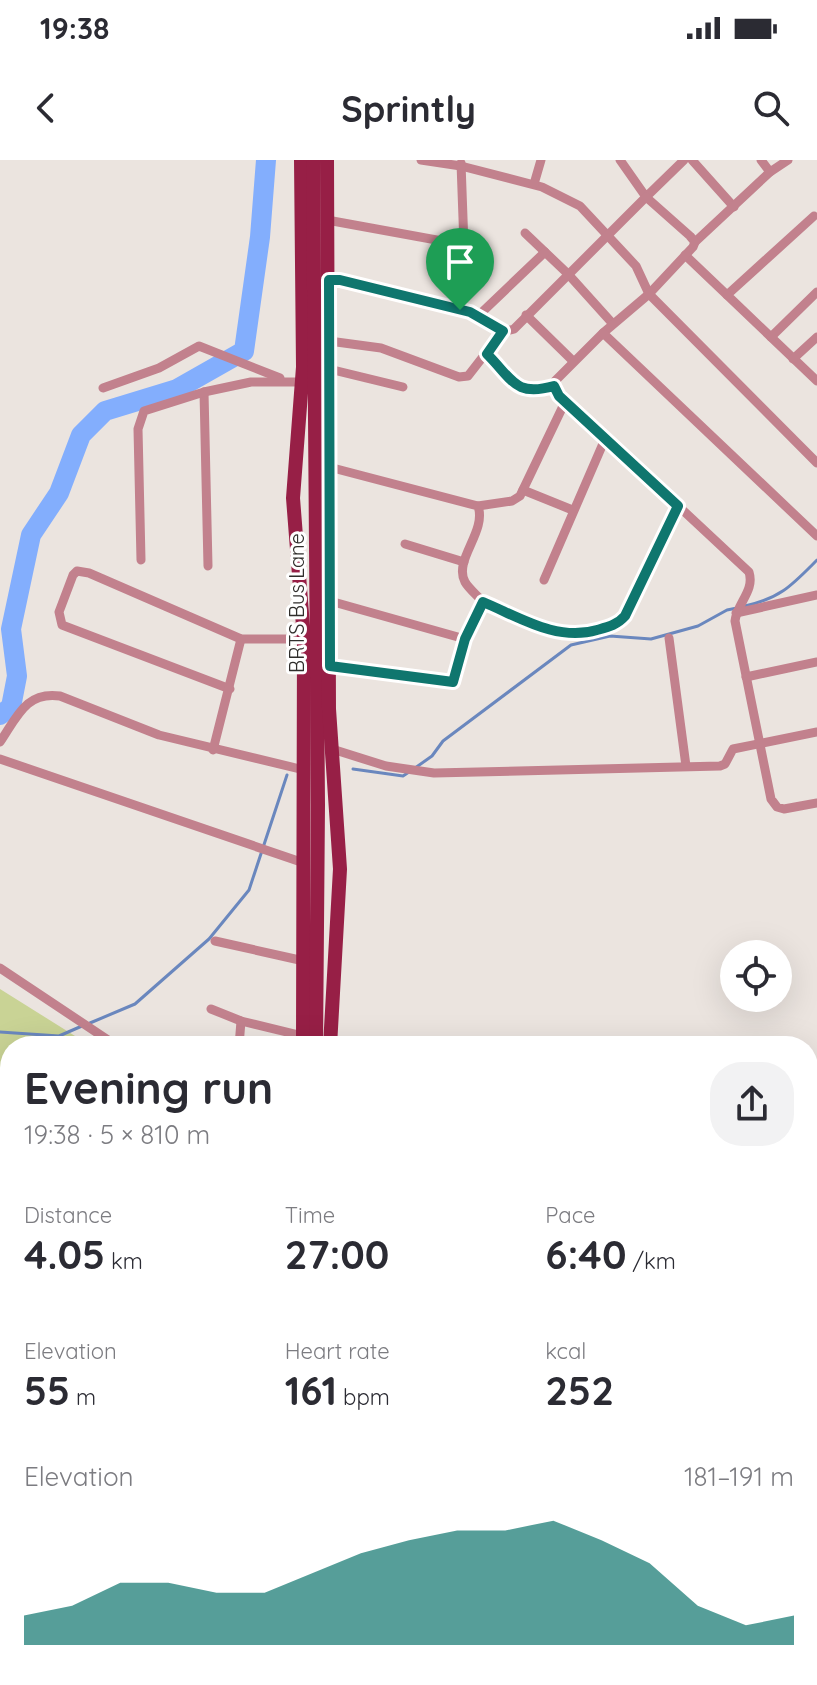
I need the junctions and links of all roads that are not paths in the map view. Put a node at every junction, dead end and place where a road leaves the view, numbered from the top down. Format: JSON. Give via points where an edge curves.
{"nodes":[{"id":1,"x":301,"y":160,"type":"edge"},
{"id":2,"x":313,"y":160,"type":"edge"},
{"id":3,"x":327,"y":160,"type":"edge"},
{"id":4,"x":421,"y":160,"type":"edge"},
{"id":5,"x":541,"y":160,"type":"edge"},
{"id":6,"x":620,"y":160,"type":"edge"},
{"id":7,"x":684,"y":160,"type":"edge"},
{"id":8,"x":692,"y":160,"type":"edge"},
{"id":9,"x":761,"y":160,"type":"edge"},
{"id":10,"x":788,"y":160,"type":"edge"},
{"id":11,"x":460,"y":163,"type":"edge"},
{"id":12,"x":770,"y":172,"type":"junction"},
{"id":13,"x":534,"y":184,"type":"junction"},
{"id":14,"x":646,"y":197,"type":"junction"},
{"id":15,"x":734,"y":207,"type":"junction"},
{"id":16,"x":814,"y":216,"type":"dead end"},
{"id":17,"x":327,"y":220,"type":"junction"},
{"id":18,"x":525,"y":233,"type":"dead end"},
{"id":19,"x":607,"y":235,"type":"junction"},
{"id":20,"x":695,"y":242,"type":"junction"},
{"id":21,"x":464,"y":245,"type":"junction"},
{"id":22,"x":545,"y":252,"type":"junction"},
{"id":23,"x":685,"y":255,"type":"junction"},
{"id":24,"x":568,"y":274,"type":"junction"},
{"id":25,"x":329,"y":280,"type":"junction"},
{"id":26,"x":817,"y":292,"type":"edge"},
{"id":27,"x":649,"y":294,"type":"junction"},
{"id":28,"x":727,"y":295,"type":"junction"},
{"id":29,"x":460,"y":310,"type":"junction"},
{"id":30,"x":526,"y":315,"type":"junction"},
{"id":31,"x":478,"y":316,"type":"junction"},
{"id":32,"x":613,"y":324,"type":"junction"},
{"id":33,"x":503,"y":331,"type":"junction"},
{"id":34,"x":603,"y":333,"type":"junction"},
{"id":35,"x":771,"y":337,"type":"junction"},
{"id":36,"x":817,"y":337,"type":"edge"},
{"id":37,"x":329,"y":341,"type":"junction"},
{"id":38,"x":487,"y":354,"type":"junction"},
{"id":39,"x":793,"y":359,"type":"junction"},
{"id":40,"x":573,"y":361,"type":"junction"},
{"id":41,"x":329,"y":369,"type":"junction"},
{"id":42,"x":816,"y":379,"type":"edge"},
{"id":43,"x":296,"y":382,"type":"junction"},
{"id":44,"x":554,"y":386,"type":"junction"},
{"id":45,"x":403,"y":387,"type":"dead end"},
{"id":46,"x":103,"y":388,"type":"dead end"},
{"id":47,"x":204,"y":392,"type":"junction"},
{"id":48,"x":565,"y":402,"type":"junction"},
{"id":49,"x":605,"y":439,"type":"junction"},
{"id":50,"x":817,"y":463,"type":"edge"},
{"id":51,"x":329,"y":467,"type":"junction"},
{"id":52,"x":523,"y":490,"type":"junction"},
{"id":53,"x":478,"y":506,"type":"junction"},
{"id":54,"x":678,"y":506,"type":"junction"},
{"id":55,"x":570,"y":509,"type":"dead end"},
{"id":56,"x":817,"y":536,"type":"edge"},
{"id":57,"x":405,"y":544,"type":"dead end"},
{"id":58,"x":141,"y":560,"type":"dead end"},
{"id":59,"x":464,"y":562,"type":"junction"},
{"id":60,"x":208,"y":566,"type":"dead end"},
{"id":61,"x":544,"y":580,"type":"dead end"},
{"id":62,"x":817,"y":595,"type":"edge"},
{"id":63,"x":330,"y":601,"type":"junction"},
{"id":64,"x":483,"y":602,"type":"junction"},
{"id":65,"x":736,"y":612,"type":"junction"},
{"id":66,"x":669,"y":638,"type":"dead end"},
{"id":67,"x":241,"y":639,"type":"junction"},
{"id":68,"x":304,"y":639,"type":"junction"},
{"id":69,"x":465,"y":639,"type":"junction"},
{"id":70,"x":817,"y":662,"type":"edge"},
{"id":71,"x":330,"y":666,"type":"junction"},
{"id":72,"x":746,"y":677,"type":"junction"},
{"id":73,"x":230,"y":689,"type":"junction"},
{"id":74,"x":817,"y":732,"type":"edge"},
{"id":75,"x":0,"y":742,"type":"edge"},
{"id":76,"x":760,"y":745,"type":"junction"},
{"id":77,"x":332,"y":749,"type":"junction"},
{"id":78,"x":213,"y":750,"type":"junction"},
{"id":79,"x":0,"y":759,"type":"edge"},
{"id":80,"x":686,"y":766,"type":"junction"},
{"id":81,"x":304,"y":770,"type":"junction"},
{"id":82,"x":817,"y":803,"type":"edge"},
{"id":83,"x":304,"y":863,"type":"junction"},
{"id":84,"x":215,"y":941,"type":"dead end"},
{"id":85,"x":304,"y":961,"type":"junction"},
{"id":86,"x":0,"y":968,"type":"edge"},
{"id":87,"x":211,"y":1009,"type":"dead end"},
{"id":88,"x":241,"y":1021,"type":"junction"},
{"id":89,"x":102,"y":1036,"type":"edge"},
{"id":90,"x":240,"y":1036,"type":"edge"},
{"id":91,"x":288,"y":1036,"type":"edge"},
{"id":92,"x":303,"y":1036,"type":"edge"},
{"id":93,"x":316,"y":1036,"type":"edge"},
{"id":94,"x":331,"y":1036,"type":"edge"}],
"edges":[{"from":1,"to":43,"type":"main road"},
{"from":2,"to":93,"type":"main road","name":"BRTS Bus Lane"},
{"from":3,"to":17,"type":"main road"},
{"from":4,"to":11,"type":"street"},
{"from":5,"to":13,"type":"street"},
{"from":6,"to":14,"type":"street"},
{"from":7,"to":14,"type":"street"},
{"from":8,"to":15,"type":"street"},
{"from":9,"to":12,"type":"street"},
{"from":10,"to":12,"type":"street"},
{"from":11,"to":13,"type":"street"},
{"from":11,"to":21,"type":"street"},
{"from":12,"to":15,"type":"street"},
{"from":13,"to":19,"type":"street","via":[[580,206]]},
{"from":14,"to":19,"type":"street"},
{"from":14,"to":20,"type":"street"},
{"from":15,"to":20,"type":"street"},
{"from":16,"to":28,"type":"street"},
{"from":17,"to":21,"type":"street"},
{"from":17,"to":25,"type":"main road"},
{"from":18,"to":22,"type":"street"},
{"from":19,"to":24,"type":"street"},
{"from":19,"to":27,"type":"street","via":[[636,266]]},
{"from":20,"to":23,"type":"street"},
{"from":21,"to":29,"type":"street"},
{"from":22,"to":24,"type":"street"},
{"from":22,"to":31,"type":"street"},
{"from":23,"to":27,"type":"street"},
{"from":23,"to":28,"type":"street"},
{"from":24,"to":30,"type":"street"},
{"from":24,"to":32,"type":"street"},
{"from":25,"to":29,"type":"street"},
{"from":25,"to":37,"type":"main road"},
{"from":26,"to":35,"type":"street"},
{"from":27,"to":32,"type":"street"},
{"from":27,"to":50,"type":"street"},
{"from":28,"to":35,"type":"street"},
{"from":29,"to":31,"type":"street"},
{"from":30,"to":33,"type":"street","via":[[514,329]]},
{"from":30,"to":40,"type":"street"},
{"from":31,"to":33,"type":"street"},
{"from":32,"to":34,"type":"street"},
{"from":33,"to":38,"type":"street"},
{"from":34,"to":40,"type":"street"},
{"from":34,"to":56,"type":"street"},
{"from":35,"to":39,"type":"street"},
{"from":36,"to":39,"type":"street"},
{"from":37,"to":38,"type":"street","via":[[381,348],[459,377],[468,376]]},
{"from":37,"to":41,"type":"main road"},
{"from":38,"to":44,"type":"street","via":[[521,389]]},
{"from":39,"to":42,"type":"street"},
{"from":40,"to":44,"type":"street"},
{"from":41,"to":45,"type":"street"},
{"from":41,"to":51,"type":"main road"},
{"from":43,"to":46,"type":"street","via":[[203,347]]},
{"from":43,"to":47,"type":"street","via":[[251,382]]},
{"from":43,"to":68,"type":"main road","via":[[293,498]]},
{"from":44,"to":48,"type":"street"},
{"from":47,"to":58,"type":"street","via":[[152,407],[140,418]]},
{"from":47,"to":60,"type":"street"},
{"from":48,"to":49,"type":"street"},
{"from":48,"to":52,"type":"street"},
{"from":49,"to":54,"type":"street"},
{"from":49,"to":61,"type":"street"},
{"from":51,"to":53,"type":"street"},
{"from":51,"to":63,"type":"main road"},
{"from":52,"to":53,"type":"street","via":[[512,501]]},
{"from":52,"to":55,"type":"street"},
{"from":53,"to":59,"type":"street","via":[[479,527]]},
{"from":54,"to":64,"type":"street","via":[[625,616],[611,626],[563,634]]},
{"from":54,"to":65,"type":"street","via":[[749,572],[752,581]]},
{"from":57,"to":59,"type":"street"},
{"from":59,"to":64,"type":"street","via":[[466,583]]},
{"from":62,"to":65,"type":"street"},
{"from":63,"to":69,"type":"street"},
{"from":63,"to":71,"type":"main road"},
{"from":64,"to":69,"type":"street"},
{"from":65,"to":72,"type":"street"},
{"from":66,"to":80,"type":"street"},
{"from":67,"to":68,"type":"street"},
{"from":67,"to":73,"type":"street"},
{"from":67,"to":73,"type":"street","via":[[83,570],[73,575],[59,612],[62,625]]},
{"from":68,"to":81,"type":"main road"},
{"from":69,"to":71,"type":"street","via":[[453,682]]},
{"from":70,"to":72,"type":"street"},
{"from":71,"to":77,"type":"main road"},
{"from":72,"to":76,"type":"street"},
{"from":73,"to":78,"type":"street"},
{"from":74,"to":76,"type":"street"},
{"from":75,"to":78,"type":"street","via":[[27,704],[47,694]]},
{"from":76,"to":80,"type":"street","via":[[733,749],[720,766]]},
{"from":76,"to":82,"type":"street","via":[[777,807]]},
{"from":77,"to":80,"type":"street","via":[[434,773]]},
{"from":77,"to":94,"type":"main road","via":[[339,896]]},
{"from":78,"to":81,"type":"street"},
{"from":79,"to":83,"type":"street"},
{"from":81,"to":83,"type":"main road"},
{"from":83,"to":85,"type":"main road"},
{"from":84,"to":85,"type":"street"},
{"from":85,"to":92,"type":"main road"},
{"from":86,"to":89,"type":"street"},
{"from":87,"to":88,"type":"street"},
{"from":88,"to":90,"type":"street"},
{"from":88,"to":91,"type":"street"}]}
